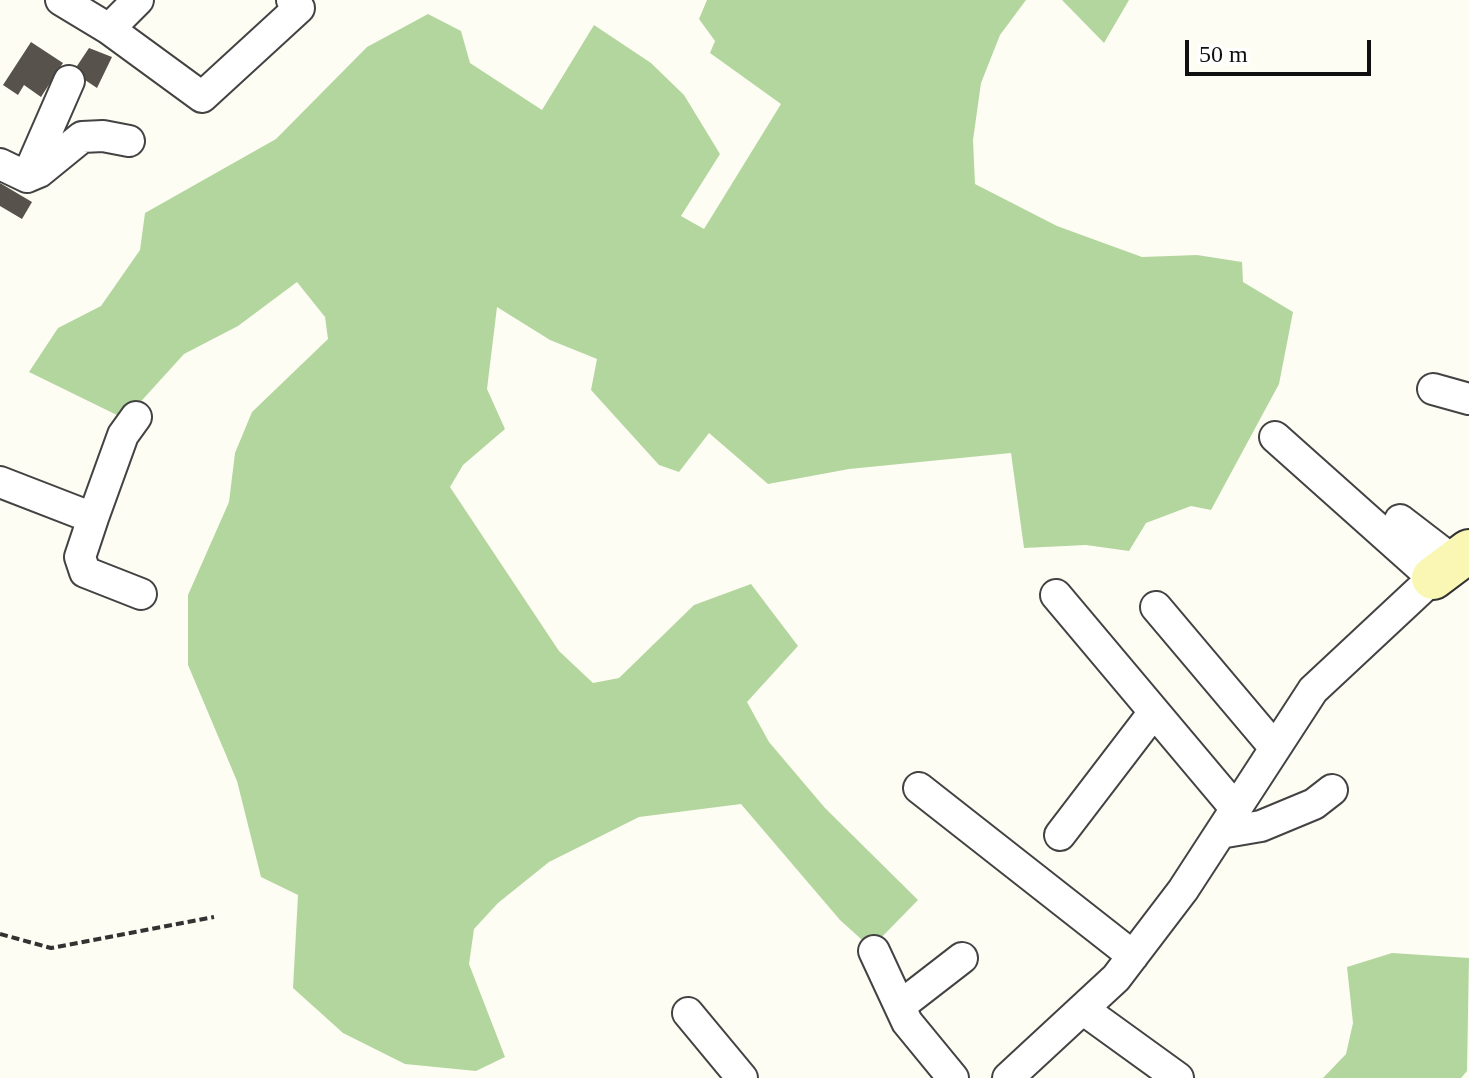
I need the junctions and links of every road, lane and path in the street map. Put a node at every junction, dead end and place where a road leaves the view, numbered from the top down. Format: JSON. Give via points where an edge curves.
{"nodes":[{"id":1,"x":61,"y":0,"type":"edge"},
{"id":2,"x":138,"y":0,"type":"edge"},
{"id":3,"x":292,"y":0,"type":"edge"},
{"id":4,"x":109,"y":29,"type":"junction"},
{"id":5,"x":69,"y":81,"type":"dead end"},
{"id":6,"x":129,"y":141,"type":"dead end"},
{"id":7,"x":13,"y":171,"type":"edge"},
{"id":8,"x":1433,"y":389,"type":"dead end"},
{"id":9,"x":1469,"y":399,"type":"edge"},
{"id":10,"x":136,"y":417,"type":"dead end"},
{"id":11,"x":1275,"y":437,"type":"dead end"},
{"id":12,"x":0,"y":482,"type":"edge"},
{"id":13,"x":93,"y":518,"type":"junction"},
{"id":14,"x":1400,"y":520,"type":"dead end"},
{"id":15,"x":1453,"y":564,"type":"edge"},
{"id":16,"x":141,"y":594,"type":"dead end"},
{"id":17,"x":1056,"y":595,"type":"dead end"},
{"id":18,"x":1156,"y":607,"type":"dead end"},
{"id":19,"x":1154,"y":712,"type":"junction"},
{"id":20,"x":1275,"y":748,"type":"junction"},
{"id":21,"x":919,"y":788,"type":"dead end"},
{"id":22,"x":1332,"y":790,"type":"dead end"},
{"id":23,"x":1228,"y":821,"type":"junction"},
{"id":24,"x":1060,"y":835,"type":"dead end"},
{"id":25,"x":214,"y":917,"type":"dead end"},
{"id":26,"x":0,"y":934,"type":"edge"},
{"id":27,"x":874,"y":951,"type":"dead end"},
{"id":28,"x":1133,"y":956,"type":"junction"},
{"id":29,"x":962,"y":958,"type":"dead end"},
{"id":30,"x":900,"y":1006,"type":"junction"},
{"id":31,"x":1084,"y":1010,"type":"junction"},
{"id":32,"x":688,"y":1013,"type":"dead end"},
{"id":33,"x":742,"y":1078,"type":"edge"},
{"id":34,"x":953,"y":1078,"type":"edge"},
{"id":35,"x":1008,"y":1078,"type":"edge"},
{"id":36,"x":1178,"y":1078,"type":"edge"}],
"edges":[{"from":1,"to":4,"type":"street"},
{"from":2,"to":4,"type":"street"},
{"from":3,"to":4,"type":"street","via":[[299,8],[202,97]]},
{"from":5,"to":7,"type":"street"},
{"from":6,"to":7,"type":"street","via":[[82,137],[39,172]]},
{"from":8,"to":9,"type":"street"},
{"from":10,"to":13,"type":"street","via":[[123,435]]},
{"from":11,"to":15,"type":"street"},
{"from":12,"to":13,"type":"street"},
{"from":13,"to":16,"type":"street","via":[[80,557],[85,572]]},
{"from":14,"to":15,"type":"street"},
{"from":15,"to":20,"type":"street","via":[[1313,690]]},
{"from":17,"to":19,"type":"street"},
{"from":18,"to":20,"type":"street"},
{"from":19,"to":23,"type":"street"},
{"from":19,"to":24,"type":"street"},
{"from":20,"to":23,"type":"street"},
{"from":21,"to":28,"type":"street"},
{"from":22,"to":23,"type":"street","via":[[1314,804],[1261,826]]},
{"from":23,"to":28,"type":"street"},
{"from":25,"to":26,"type":"path","via":[[51,948]]},
{"from":27,"to":30,"type":"street"},
{"from":28,"to":31,"type":"street"},
{"from":29,"to":30,"type":"street"},
{"from":30,"to":34,"type":"street"},
{"from":31,"to":35,"type":"street"},
{"from":31,"to":36,"type":"street"},
{"from":32,"to":33,"type":"street"}]}
